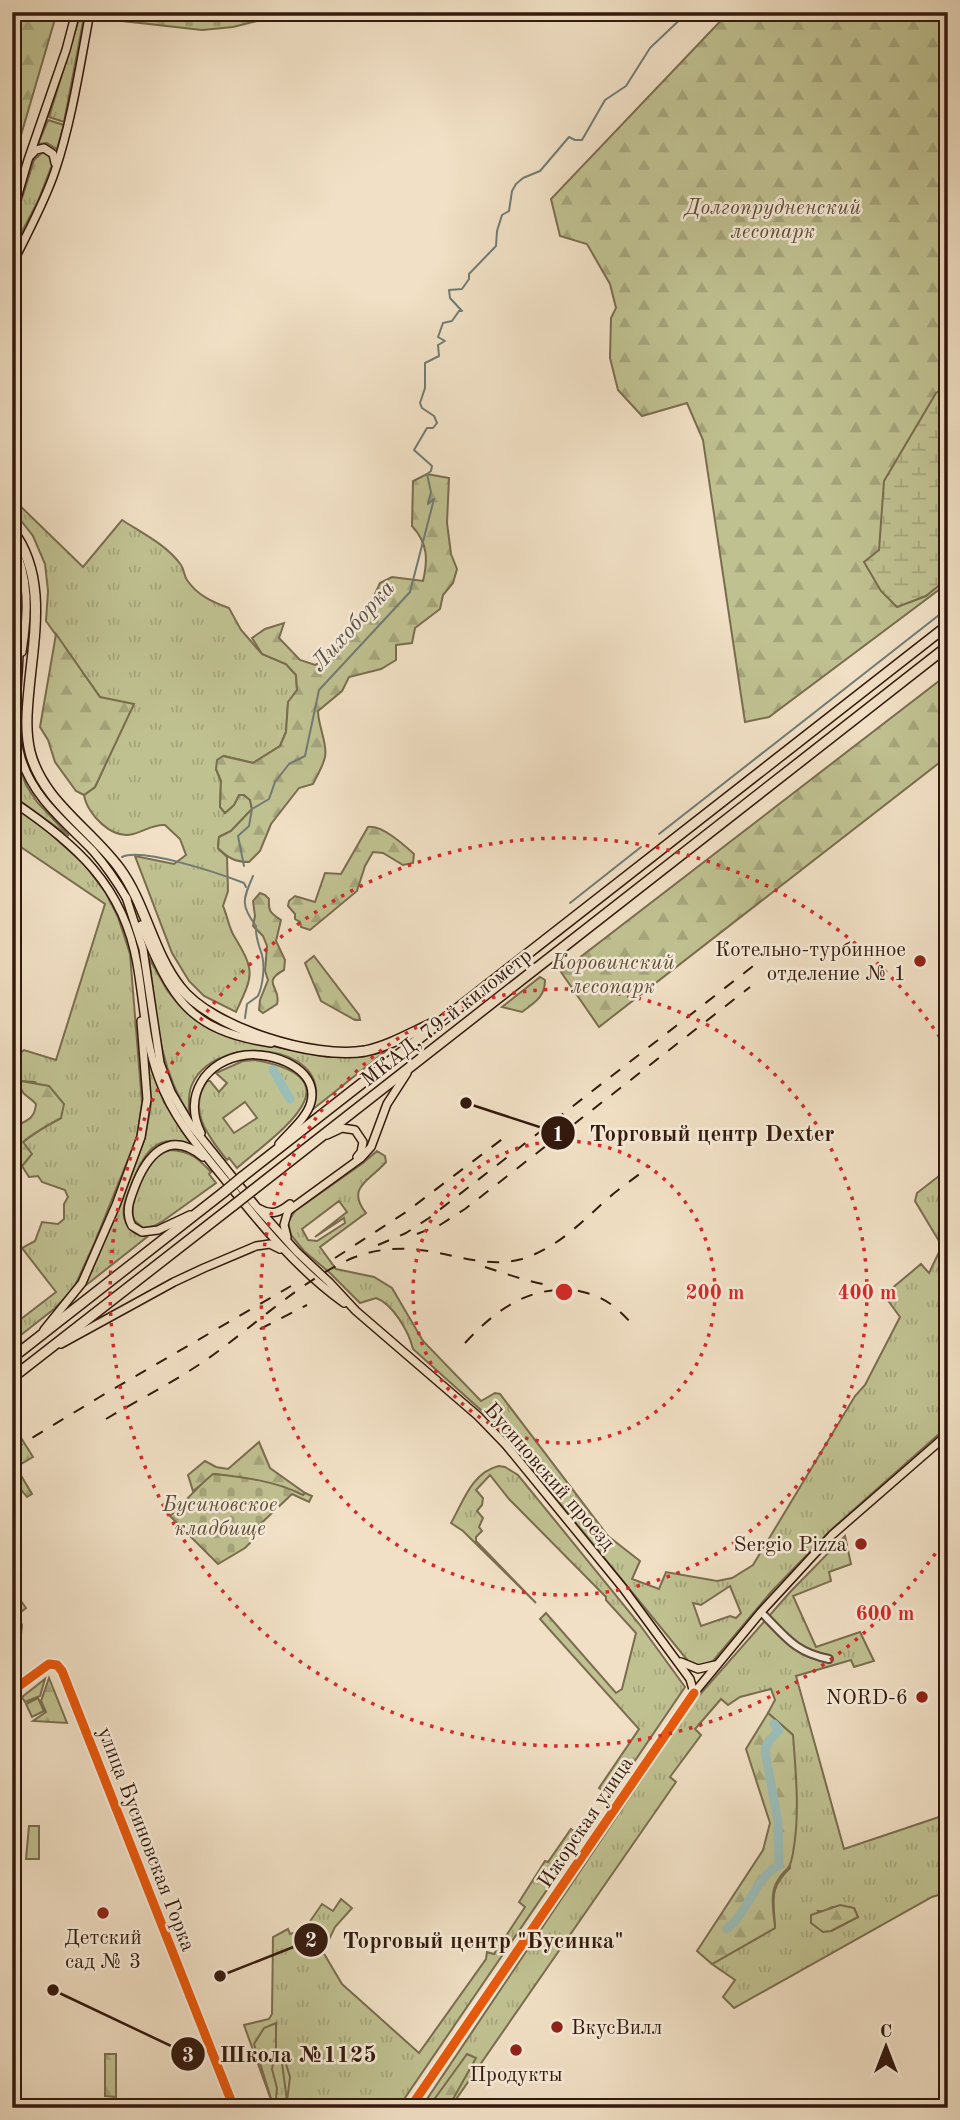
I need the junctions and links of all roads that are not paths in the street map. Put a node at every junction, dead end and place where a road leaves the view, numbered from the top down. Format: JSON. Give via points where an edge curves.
{"nodes":[{"id":1,"x":90,"y":12,"type":"edge"},
{"id":2,"x":75,"y":16,"type":"edge"},
{"id":3,"x":28,"y":160,"type":"junction"},
{"id":4,"x":55,"y":170,"type":"junction"},
{"id":5,"x":12,"y":215,"type":"edge"},
{"id":6,"x":12,"y":265,"type":"edge"},
{"id":7,"x":12,"y":530,"type":"edge"},
{"id":8,"x":12,"y":542,"type":"edge"},
{"id":9,"x":12,"y":602,"type":"edge"},
{"id":10,"x":948,"y":625,"type":"edge"},
{"id":11,"x":948,"y":646,"type":"edge"},
{"id":12,"x":17,"y":681,"type":"junction"},
{"id":13,"x":16,"y":699,"type":"junction"},
{"id":14,"x":12,"y":722,"type":"edge"},
{"id":15,"x":12,"y":801,"type":"edge"},
{"id":16,"x":126,"y":897,"type":"junction"},
{"id":17,"x":140,"y":993,"type":"junction"},
{"id":18,"x":447,"y":1016,"type":"junction"},
{"id":19,"x":296,"y":1045,"type":"junction"},
{"id":20,"x":413,"y":1065,"type":"junction"},
{"id":21,"x":317,"y":1140,"type":"junction"},
{"id":22,"x":206,"y":1143,"type":"junction"},
{"id":23,"x":267,"y":1158,"type":"junction"},
{"id":24,"x":216,"y":1169,"type":"junction"},
{"id":25,"x":255,"y":1205,"type":"junction"},
{"id":26,"x":198,"y":1212,"type":"junction"},
{"id":27,"x":286,"y":1252,"type":"junction"},
{"id":28,"x":298,"y":1252,"type":"junction"},
{"id":29,"x":356,"y":1311,"type":"junction"},
{"id":30,"x":32,"y":1342,"type":"junction"},
{"id":31,"x":45,"y":1353,"type":"junction"},
{"id":32,"x":12,"y":1358,"type":"edge"},
{"id":33,"x":12,"y":1378,"type":"edge"},
{"id":34,"x":948,"y":1434,"type":"edge"},
{"id":35,"x":761,"y":1612,"type":"junction"},
{"id":36,"x":670,"y":1651,"type":"junction"},
{"id":37,"x":829,"y":1660,"type":"dead end"},
{"id":38,"x":719,"y":1662,"type":"junction"},
{"id":39,"x":12,"y":1691,"type":"edge"},
{"id":40,"x":694,"y":1693,"type":"junction"},
{"id":41,"x":234,"y":2108,"type":"edge"},
{"id":42,"x":410,"y":2108,"type":"edge"}],
"edges":[{"from":1,"to":4,"type":"main road"},
{"from":2,"to":3,"type":"main road"},
{"from":3,"to":4,"type":"main road","via":[[37,150],[47,149],[53,154]]},
{"from":3,"to":5,"type":"main road"},
{"from":4,"to":6,"type":"main road"},
{"from":7,"to":19,"type":"highway","via":[[26,553],[35,584],[26,717],[30,752],[40,776],[122,872],[172,975],[193,1002],[238,1028]]},
{"from":8,"to":12,"type":"main road","via":[[27,596]]},
{"from":9,"to":12,"type":"main road"},
{"from":10,"to":18,"type":"highway","name":"МКАД, 79-й километр"},
{"from":11,"to":20,"type":"highway","name":"МКАД, 79-й километр"},
{"from":12,"to":13,"type":"main road"},
{"from":13,"to":14,"type":"main road"},
{"from":13,"to":16,"type":"main road","via":[[20,755],[35,789],[103,863]]},
{"from":15,"to":17,"type":"main road","via":[[70,844],[107,885],[129,929]]},
{"from":16,"to":19,"type":"main road","via":[[164,979],[190,1010],[227,1032]]},
{"from":16,"to":22,"type":"main road","via":[[143,949],[160,1063],[179,1106]]},
{"from":17,"to":24,"type":"main road","via":[[158,1079],[176,1116]]},
{"from":17,"to":30,"type":"main road","via":[[147,1099],[141,1137],[82,1283]]},
{"from":18,"to":19,"type":"highway","via":[[365,1051]]},
{"from":18,"to":23,"type":"highway","name":"МКАД, 79-й километр"},
{"from":20,"to":21,"type":"highway","name":"МКАД, 79-й километр"},
{"from":20,"to":28,"type":"main road","via":[[390,1097],[371,1147],[288,1211],[285,1231]]},
{"from":21,"to":25,"type":"main road","via":[[349,1128],[362,1138],[363,1147],[357,1157],[282,1211],[268,1213]]},
{"from":21,"to":31,"type":"highway","name":"МКАД, 79-й километр","bridge":true},
{"from":22,"to":23,"type":"main road","via":[[194,1111],[206,1075],[242,1056],[268,1057],[303,1073],[312,1095],[305,1113]]},
{"from":22,"to":25,"type":"main road"},
{"from":23,"to":26,"type":"highway","name":"МКАД, 79-й километр","bridge":true},
{"from":24,"to":26,"type":"main road","via":[[187,1147],[161,1149],[146,1161],[128,1209],[132,1226],[142,1232]]},
{"from":24,"to":27,"type":"main road"},
{"from":25,"to":28,"type":"main road"},
{"from":26,"to":30,"type":"highway","name":"МКАД, 79-й километр"},
{"from":27,"to":29,"type":"main road","via":[[325,1290]]},
{"from":27,"to":31,"type":"main road","via":[[270,1244],[250,1248],[174,1282]]},
{"from":28,"to":29,"type":"main road"},
{"from":29,"to":36,"type":"main road","name":"Бусиновский проезд","via":[[506,1445]]},
{"from":30,"to":32,"type":"highway","name":"МКАД, 79-й километр"},
{"from":31,"to":33,"type":"highway","name":"МКАД, 79-й километр"},
{"from":34,"to":35,"type":"main road","name":"Ижорская улица","via":[[832,1535]]},
{"from":35,"to":37,"type":"street","via":[[801,1651]]},
{"from":35,"to":38,"type":"main road","name":"Ижорская улица"},
{"from":36,"to":38,"type":"main road","via":[[691,1668],[704,1669]]},
{"from":36,"to":40,"type":"main road","name":"Бусиновский проезд"},
{"from":38,"to":40,"type":"main road","name":"Ижорская улица"},
{"from":39,"to":41,"type":"street","name":"улица Бусиновская Горка","via":[[42,1667],[54,1664],[62,1671]]},
{"from":40,"to":42,"type":"street","name":"Ижорская улица"}]}
